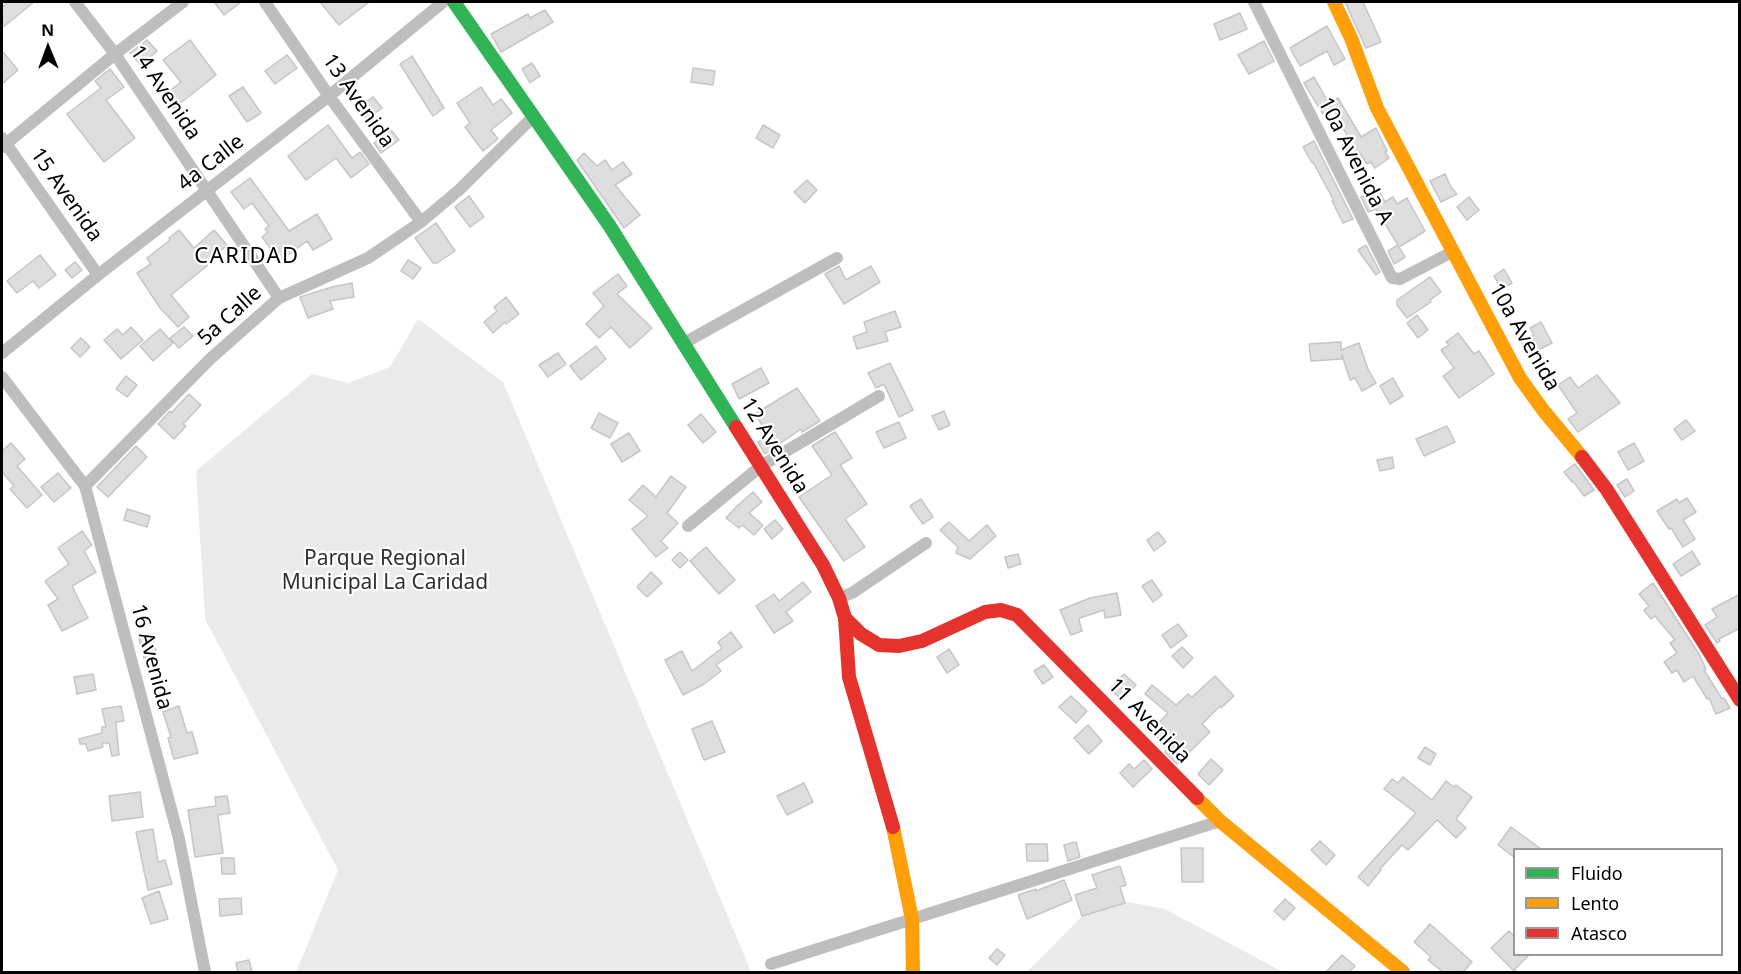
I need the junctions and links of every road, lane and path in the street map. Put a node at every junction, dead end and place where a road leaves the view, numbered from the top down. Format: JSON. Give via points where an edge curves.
{"nodes":[{"id":1,"x":75,"y":2,"type":"edge"},
{"id":2,"x":183,"y":2,"type":"edge"},
{"id":3,"x":265,"y":2,"type":"edge"},
{"id":4,"x":443,"y":2,"type":"edge"},
{"id":5,"x":454,"y":2,"type":"edge"},
{"id":6,"x":1254,"y":2,"type":"edge"},
{"id":7,"x":1334,"y":2,"type":"edge"},
{"id":8,"x":115,"y":54,"type":"junction"},
{"id":9,"x":329,"y":96,"type":"junction"},
{"id":10,"x":534,"y":116,"type":"junction"},
{"id":11,"x":3,"y":142,"type":"edge"},
{"id":12,"x":208,"y":191,"type":"junction"},
{"id":13,"x":421,"y":222,"type":"junction"},
{"id":14,"x":1452,"y":252,"type":"junction"},
{"id":15,"x":837,"y":258,"type":"dead end"},
{"id":16,"x":98,"y":275,"type":"junction"},
{"id":17,"x":279,"y":298,"type":"junction"},
{"id":18,"x":684,"y":343,"type":"junction"},
{"id":19,"x":2,"y":353,"type":"edge"},
{"id":20,"x":2,"y":377,"type":"edge"},
{"id":21,"x":879,"y":396,"type":"dead end"},
{"id":22,"x":761,"y":466,"type":"junction"},
{"id":23,"x":85,"y":486,"type":"junction"},
{"id":24,"x":688,"y":526,"type":"dead end"},
{"id":25,"x":926,"y":543,"type":"dead end"},
{"id":26,"x":839,"y":598,"type":"junction"},
{"id":27,"x":845,"y":618,"type":"junction"},
{"id":28,"x":1740,"y":700,"type":"edge"},
{"id":29,"x":1220,"y":821,"type":"junction"},
{"id":30,"x":912,"y":919,"type":"junction"},
{"id":31,"x":771,"y":964,"type":"dead end"},
{"id":32,"x":205,"y":972,"type":"edge"},
{"id":33,"x":913,"y":972,"type":"edge"},
{"id":34,"x":1403,"y":972,"type":"edge"}],
"edges":[{"from":1,"to":8,"type":"street","name":"14 Avenida"},
{"from":2,"to":8,"type":"street"},
{"from":3,"to":9,"type":"street","name":"13 Avenida"},
{"from":4,"to":9,"type":"street","name":"4a Calle"},
{"from":5,"to":10,"type":"street","name":"12 Avenida"},
{"from":6,"to":14,"type":"street","name":"10a Avenida A","via":[[1392,278],[1400,279]]},
{"from":7,"to":14,"type":"street","name":"10a Avenida","via":[[1377,108]]},
{"from":8,"to":11,"type":"street"},
{"from":8,"to":12,"type":"street","name":"14 Avenida"},
{"from":9,"to":12,"type":"street","name":"4a Calle"},
{"from":9,"to":13,"type":"street","name":"13 Avenida"},
{"from":10,"to":13,"type":"street","name":"5a Calle"},
{"from":10,"to":18,"type":"street","name":"12 Avenida"},
{"from":11,"to":16,"type":"street","name":"15 Avenida"},
{"from":12,"to":16,"type":"street","name":"4a Calle"},
{"from":12,"to":17,"type":"street","name":"14 Avenida"},
{"from":13,"to":17,"type":"street","name":"5a Calle","via":[[368,258]]},
{"from":14,"to":28,"type":"street","name":"10a Avenida","via":[[1520,378],[1607,490]]},
{"from":15,"to":18,"type":"street"},
{"from":16,"to":19,"type":"street","name":"4a Calle"},
{"from":17,"to":23,"type":"street","name":"5a Calle","via":[[210,359]]},
{"from":18,"to":22,"type":"street","name":"12 Avenida"},
{"from":20,"to":23,"type":"street","name":"16 Avenida"},
{"from":21,"to":22,"type":"street"},
{"from":22,"to":24,"type":"street"},
{"from":22,"to":26,"type":"street","name":"12 Avenida","via":[[823,565]]},
{"from":23,"to":32,"type":"street","name":"16 Avenida","via":[[179,839]]},
{"from":25,"to":26,"type":"street"},
{"from":26,"to":27,"type":"street","name":"12 Avenida"},
{"from":27,"to":29,"type":"street","name":"11 Avenida","via":[[879,645],[899,646],[922,641],[985,612],[1001,610],[1017,615]]},
{"from":27,"to":30,"type":"street","name":"12 Avenida","via":[[849,677],[894,831]]},
{"from":29,"to":30,"type":"street"},
{"from":29,"to":34,"type":"street","name":"11 Avenida"},
{"from":30,"to":31,"type":"street"},
{"from":30,"to":33,"type":"street","name":"12 Avenida"}]}
